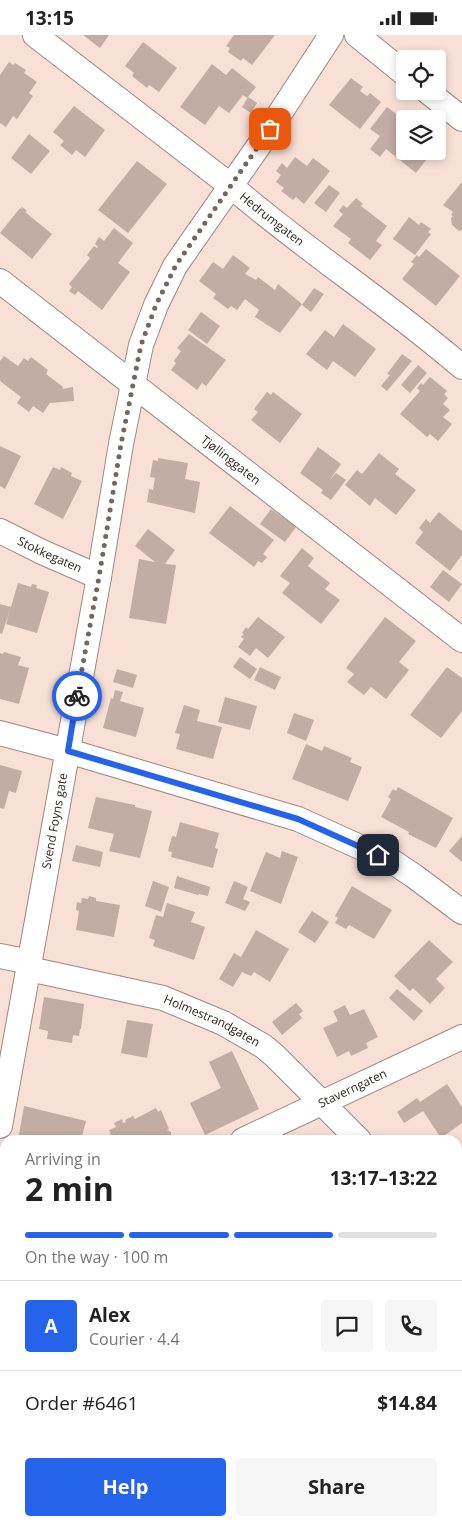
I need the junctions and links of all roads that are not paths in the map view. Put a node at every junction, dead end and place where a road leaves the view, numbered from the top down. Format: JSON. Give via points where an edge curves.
{"nodes":[{"id":1,"x":35,"y":35,"type":"edge"},
{"id":2,"x":332,"y":35,"type":"edge"},
{"id":3,"x":357,"y":35,"type":"edge"},
{"id":4,"x":396,"y":66,"type":"edge"},
{"id":5,"x":438,"y":100,"type":"edge"},
{"id":6,"x":462,"y":119,"type":"edge"},
{"id":7,"x":231,"y":186,"type":"junction"},
{"id":8,"x":0,"y":281,"type":"edge"},
{"id":9,"x":462,"y":367,"type":"edge"},
{"id":10,"x":133,"y":383,"type":"junction"},
{"id":11,"x":0,"y":531,"type":"edge"},
{"id":12,"x":99,"y":577,"type":"junction"},
{"id":13,"x":462,"y":640,"type":"edge"},
{"id":14,"x":0,"y":733,"type":"edge"},
{"id":15,"x":68,"y":751,"type":"junction"},
{"id":16,"x":462,"y":912,"type":"edge"},
{"id":17,"x":0,"y":956,"type":"edge"},
{"id":18,"x":29,"y":965,"type":"junction"},
{"id":19,"x":462,"y":1037,"type":"edge"},
{"id":20,"x":322,"y":1103,"type":"junction"},
{"id":21,"x":0,"y":1126,"type":"edge"},
{"id":22,"x":254,"y":1135,"type":"edge"},
{"id":23,"x":354,"y":1135,"type":"edge"}],
"edges":[{"from":1,"to":7,"type":"street","name":"Hedrumgaten"},
{"from":2,"to":7,"type":"street","name":"Svend Foyns gate"},
{"from":3,"to":4,"type":"street"},
{"from":5,"to":6,"type":"street"},
{"from":7,"to":9,"type":"street","name":"Hedrumgaten"},
{"from":7,"to":10,"type":"street","name":"Svend Foyns gate","via":[[176,265],[156,305],[141,345]]},
{"from":8,"to":10,"type":"street","name":"Tjøllinggaten"},
{"from":10,"to":12,"type":"street","name":"Svend Foyns gate"},
{"from":10,"to":13,"type":"street","name":"Tjøllinggaten"},
{"from":11,"to":12,"type":"street","name":"Stokkegaten"},
{"from":12,"to":15,"type":"street","name":"Svend Foyns gate"},
{"from":14,"to":15,"type":"street"},
{"from":15,"to":16,"type":"street","via":[[298,819],[393,862]]},
{"from":15,"to":18,"type":"street","name":"Svend Foyns gate"},
{"from":17,"to":18,"type":"street","name":"Holmestrandgaten"},
{"from":18,"to":20,"type":"street","name":"Holmestrandgaten","via":[[163,998],[223,1023],[263,1046]]},
{"from":18,"to":21,"type":"street","name":"Svend Foyns gate"},
{"from":19,"to":20,"type":"street","name":"Staverngaten"},
{"from":20,"to":22,"type":"street","name":"Staverngaten"},
{"from":20,"to":23,"type":"street","name":"Holmestrandgaten"}]}
